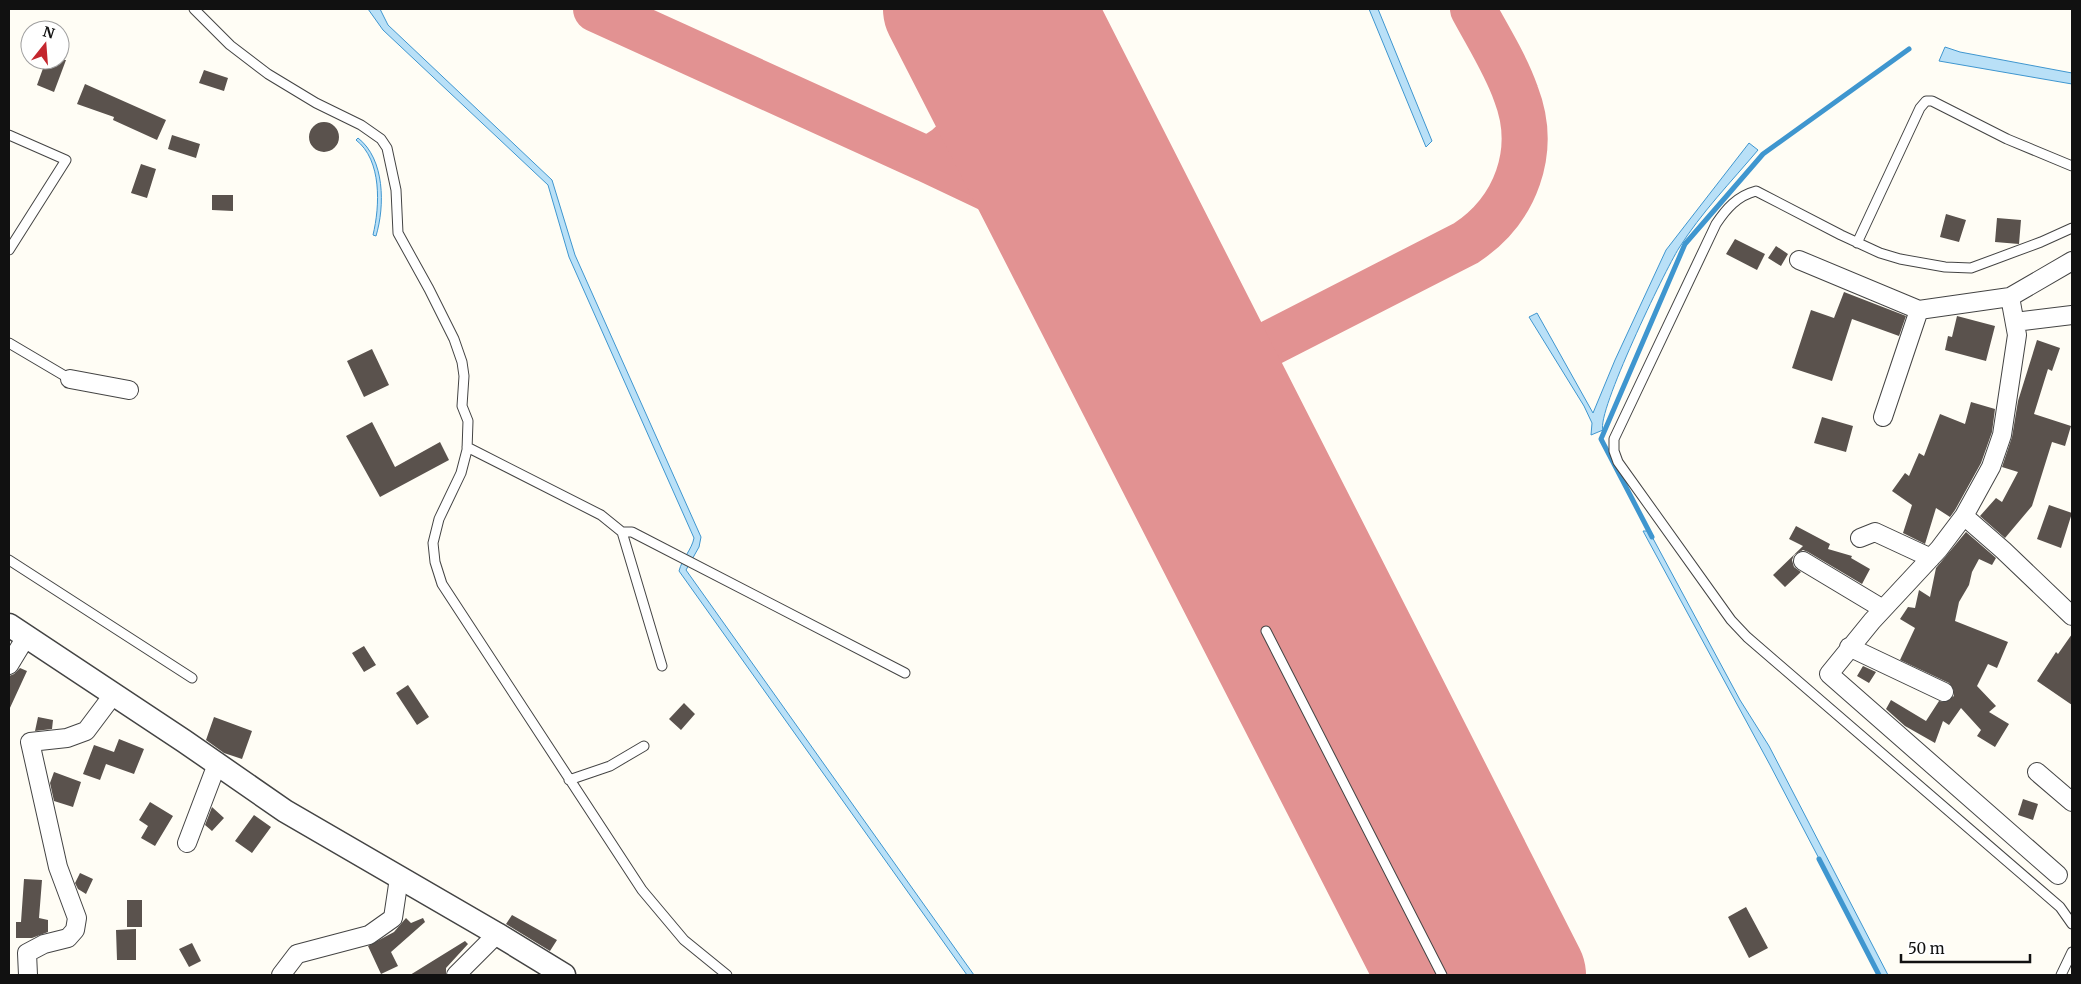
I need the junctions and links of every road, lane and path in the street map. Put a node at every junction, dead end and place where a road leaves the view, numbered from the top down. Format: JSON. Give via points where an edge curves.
{"nodes":[{"id":1,"x":194,"y":9,"type":"edge"},
{"id":2,"x":9,"y":135,"type":"edge"},
{"id":3,"x":2072,"y":166,"type":"edge"},
{"id":4,"x":2072,"y":228,"type":"edge"},
{"id":5,"x":1858,"y":243,"type":"junction"},
{"id":6,"x":9,"y":250,"type":"edge"},
{"id":7,"x":1800,"y":260,"type":"dead end"},
{"id":8,"x":2072,"y":261,"type":"edge"},
{"id":9,"x":2010,"y":297,"type":"junction"},
{"id":10,"x":1919,"y":310,"type":"junction"},
{"id":11,"x":2072,"y":315,"type":"edge"},
{"id":12,"x":2015,"y":322,"type":"junction"},
{"id":13,"x":9,"y":343,"type":"edge"},
{"id":14,"x":70,"y":379,"type":"joint"},
{"id":15,"x":129,"y":390,"type":"dead end"},
{"id":16,"x":1884,"y":416,"type":"dead end"},
{"id":17,"x":467,"y":447,"type":"junction"},
{"id":18,"x":1964,"y":516,"type":"junction"},
{"id":19,"x":622,"y":532,"type":"junction"},
{"id":20,"x":1860,"y":538,"type":"dead end"},
{"id":21,"x":1931,"y":558,"type":"junction"},
{"id":22,"x":9,"y":560,"type":"edge"},
{"id":23,"x":1804,"y":561,"type":"dead end"},
{"id":24,"x":1883,"y":608,"type":"junction"},
{"id":25,"x":2072,"y":616,"type":"edge"},
{"id":26,"x":18,"y":631,"type":"edge"},
{"id":27,"x":1266,"y":631,"type":"dead end"},
{"id":28,"x":1849,"y":647,"type":"junction"},
{"id":29,"x":9,"y":665,"type":"edge"},
{"id":30,"x":662,"y":666,"type":"dead end"},
{"id":31,"x":906,"y":673,"type":"dead end"},
{"id":32,"x":192,"y":678,"type":"dead end"},
{"id":33,"x":1944,"y":692,"type":"dead end"},
{"id":34,"x":114,"y":695,"type":"junction"},
{"id":35,"x":644,"y":746,"type":"dead end"},
{"id":36,"x":217,"y":764,"type":"junction"},
{"id":37,"x":2037,"y":772,"type":"dead end"},
{"id":38,"x":570,"y":780,"type":"junction"},
{"id":39,"x":2072,"y":802,"type":"edge"},
{"id":40,"x":187,"y":843,"type":"dead end"},
{"id":41,"x":2058,"y":875,"type":"dead end"},
{"id":42,"x":399,"y":878,"type":"junction"},
{"id":43,"x":2072,"y":924,"type":"edge"},
{"id":44,"x":497,"y":934,"type":"junction"},
{"id":45,"x":2072,"y":952,"type":"edge"},
{"id":46,"x":28,"y":975,"type":"edge"},
{"id":47,"x":281,"y":975,"type":"edge"},
{"id":48,"x":456,"y":975,"type":"edge"},
{"id":49,"x":564,"y":975,"type":"edge"},
{"id":50,"x":727,"y":975,"type":"edge"},
{"id":51,"x":1442,"y":975,"type":"edge"},
{"id":52,"x":2061,"y":975,"type":"edge"}],
"edges":[{"from":1,"to":17,"type":"lane","via":[[230,45],[268,74],[316,103],[362,125],[384,143],[396,190],[398,233],[430,288],[462,362],[462,406],[468,421]]},
{"from":2,"to":6,"type":"lane","via":[[66,160]]},
{"from":3,"to":5,"type":"lane","via":[[1926,101]]},
{"from":4,"to":5,"type":"lane","via":[[1971,268],[1900,259]]},
{"from":5,"to":43,"type":"lane","via":[[1756,190],[1736,200],[1716,224],[1614,439],[1616,458],[1720,607],[1740,630],[2060,907]]},
{"from":7,"to":10,"type":"street"},
{"from":8,"to":9,"type":"street"},
{"from":9,"to":10,"type":"street"},
{"from":9,"to":12,"type":"street"},
{"from":10,"to":16,"type":"street"},
{"from":11,"to":12,"type":"street"},
{"from":12,"to":18,"type":"street","via":[[2017,335],[2002,436]]},
{"from":13,"to":14,"type":"lane"},
{"from":14,"to":15,"type":"street"},
{"from":17,"to":19,"type":"lane","via":[[601,515]]},
{"from":17,"to":38,"type":"lane","via":[[461,473],[435,531],[433,549],[438,575]]},
{"from":18,"to":21,"type":"street"},
{"from":18,"to":25,"type":"street"},
{"from":19,"to":30,"type":"lane"},
{"from":19,"to":31,"type":"lane","via":[[632,532]]},
{"from":20,"to":21,"type":"street","via":[[1875,532]]},
{"from":21,"to":24,"type":"street"},
{"from":22,"to":32,"type":"lane"},
{"from":23,"to":24,"type":"street"},
{"from":24,"to":28,"type":"street"},
{"from":26,"to":29,"type":"street"},
{"from":26,"to":34,"type":"street"},
{"from":27,"to":51,"type":"lane"},
{"from":28,"to":33,"type":"street"},
{"from":28,"to":41,"type":"street","via":[[1829,674]]},
{"from":34,"to":36,"type":"street"},
{"from":34,"to":46,"type":"street","via":[[86,732],[67,738],[30,742],[58,867],[77,918],[75,930],[68,938],[44,944],[27,953]]},
{"from":35,"to":38,"type":"lane","via":[[610,766]]},
{"from":36,"to":40,"type":"street"},
{"from":36,"to":42,"type":"street","via":[[285,811]]},
{"from":37,"to":39,"type":"street"},
{"from":38,"to":50,"type":"lane","via":[[642,890],[684,940]]},
{"from":42,"to":44,"type":"street"},
{"from":42,"to":47,"type":"street","via":[[394,918],[369,935],[297,954]]},
{"from":44,"to":48,"type":"street"},
{"from":44,"to":49,"type":"street"},
{"from":45,"to":52,"type":"lane"}]}
